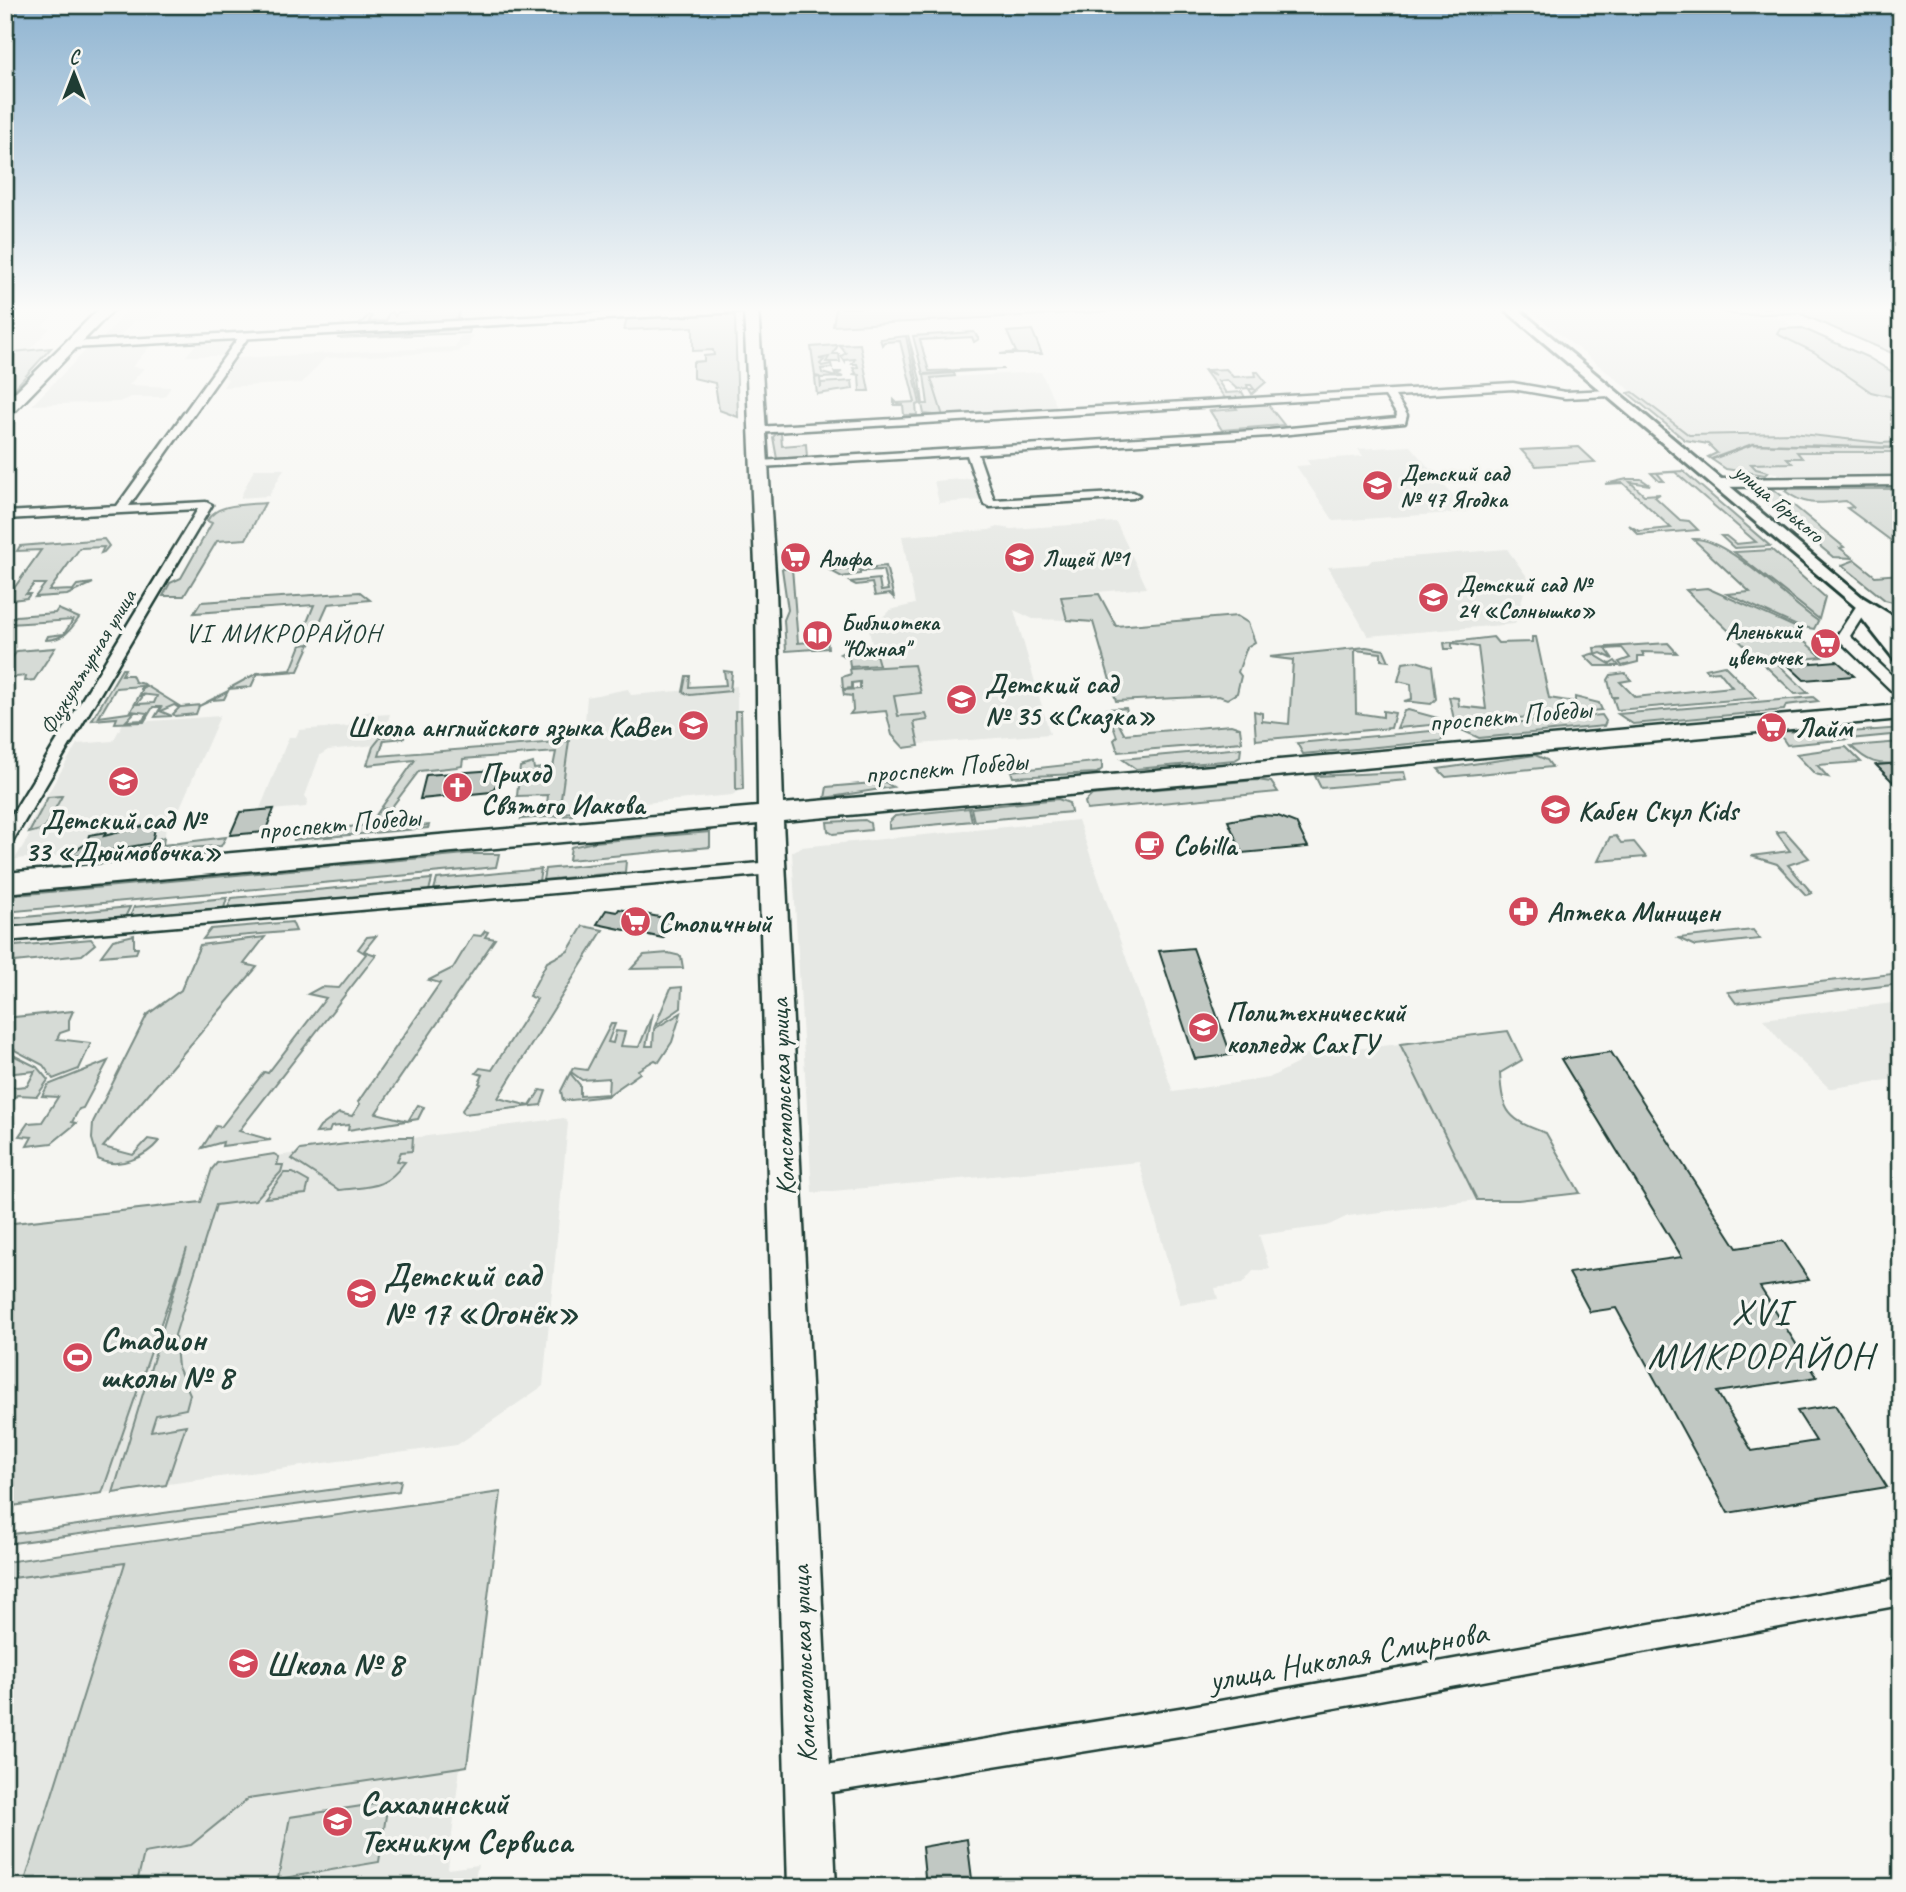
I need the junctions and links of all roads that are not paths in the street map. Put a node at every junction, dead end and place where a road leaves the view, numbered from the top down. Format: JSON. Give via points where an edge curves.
{"nodes":[{"id":1,"x":20,"y":396,"type":"edge"},
{"id":2,"x":201,"y":396,"type":"edge"},
{"id":3,"x":755,"y":396,"type":"edge"},
{"id":4,"x":1320,"y":396,"type":"edge"},
{"id":5,"x":1394,"y":396,"type":"edge"},
{"id":6,"x":1614,"y":396,"type":"edge"},
{"id":7,"x":5,"y":411,"type":"edge"},
{"id":8,"x":756,"y":430,"type":"junction"},
{"id":9,"x":972,"y":452,"type":"junction"},
{"id":10,"x":760,"y":464,"type":"junction"},
{"id":11,"x":1901,"y":481,"type":"edge"},
{"id":12,"x":1717,"y":483,"type":"junction"},
{"id":13,"x":1133,"y":495,"type":"dead end"},
{"id":14,"x":121,"y":509,"type":"junction"},
{"id":15,"x":5,"y":516,"type":"edge"},
{"id":16,"x":1859,"y":604,"type":"junction"},
{"id":17,"x":1901,"y":629,"type":"edge"},
{"id":18,"x":1901,"y":655,"type":"edge"},
{"id":19,"x":1885,"y":677,"type":"junction"},
{"id":20,"x":1901,"y":681,"type":"edge"},
{"id":21,"x":1898,"y":706,"type":"edge"},
{"id":22,"x":772,"y":815,"type":"junction"},
{"id":23,"x":5,"y":840,"type":"edge"},
{"id":24,"x":773,"y":868,"type":"junction"},
{"id":25,"x":5,"y":883,"type":"edge"},
{"id":26,"x":5,"y":936,"type":"edge"},
{"id":27,"x":1901,"y":1592,"type":"edge"},
{"id":28,"x":807,"y":1782,"type":"junction"},
{"id":29,"x":812,"y":1887,"type":"edge"}],
"edges":[{"from":1,"to":7,"type":"main road"},
{"from":2,"to":14,"type":"street"},
{"from":3,"to":8,"type":"main road","name":"Комсомольская улица"},
{"from":4,"to":8,"type":"street"},
{"from":5,"to":9,"type":"street","via":[[1401,421]]},
{"from":6,"to":12,"type":"main road","name":"улица Горького"},
{"from":8,"to":10,"type":"main road","name":"Комсомольская улица"},
{"from":9,"to":10,"type":"street"},
{"from":9,"to":13,"type":"street","via":[[990,504]]},
{"from":10,"to":22,"type":"main road","name":"Комсомольская улица"},
{"from":11,"to":12,"type":"street"},
{"from":12,"to":16,"type":"main road","name":"улица Горького"},
{"from":14,"to":15,"type":"street"},
{"from":14,"to":23,"type":"street","name":"Физкультурная улица","via":[[206,505]]},
{"from":16,"to":17,"type":"main road","name":"улица Горького"},
{"from":16,"to":18,"type":"main road","name":"улица Горького"},
{"from":16,"to":19,"type":"street","via":[[1843,637]]},
{"from":19,"to":20,"type":"street"},
{"from":19,"to":21,"type":"street"},
{"from":21,"to":22,"type":"main road","name":"проспект Победы"},
{"from":22,"to":24,"type":"main road","name":"Комсомольская улица"},
{"from":22,"to":25,"type":"main road","name":"проспект Победы"},
{"from":24,"to":26,"type":"street"},
{"from":24,"to":28,"type":"main road","name":"Комсомольская улица"},
{"from":27,"to":28,"type":"street","name":"улица Николая Смирнова","via":[[1186,1721]]},
{"from":28,"to":29,"type":"main road","name":"Комсомольская улица"}]}
